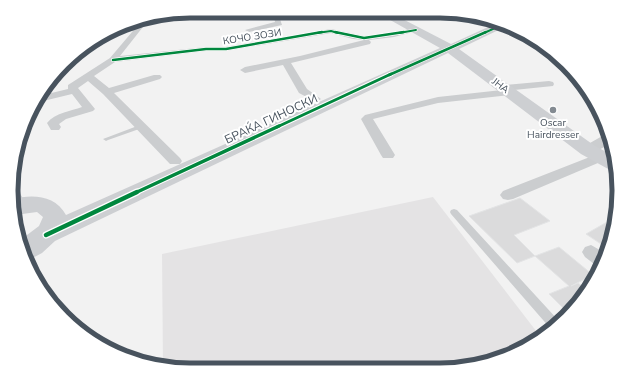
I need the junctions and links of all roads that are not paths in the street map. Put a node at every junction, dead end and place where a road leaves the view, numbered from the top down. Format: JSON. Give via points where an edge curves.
{"nodes":[{"id":1,"x":276,"y":18,"type":"edge"},
{"id":2,"x":393,"y":18,"type":"edge"},
{"id":3,"x":141,"y":25,"type":"edge"},
{"id":4,"x":497,"y":28,"type":"edge"},
{"id":5,"x":249,"y":30,"type":"dead end"},
{"id":6,"x":416,"y":30,"type":"junction"},
{"id":7,"x":368,"y":39,"type":"junction"},
{"id":8,"x":445,"y":45,"type":"junction"},
{"id":9,"x":113,"y":60,"type":"junction"},
{"id":10,"x":286,"y":62,"type":"junction"},
{"id":11,"x":245,"y":70,"type":"dead end"},
{"id":12,"x":88,"y":76,"type":"junction"},
{"id":13,"x":158,"y":77,"type":"dead end"},
{"id":14,"x":549,"y":84,"type":"dead end"},
{"id":15,"x":74,"y":90,"type":"junction"},
{"id":16,"x":508,"y":90,"type":"junction"},
{"id":17,"x":107,"y":92,"type":"junction"},
{"id":18,"x":45,"y":98,"type":"edge"},
{"id":19,"x":316,"y":99,"type":"junction"},
{"id":20,"x":55,"y":127,"type":"dead end"},
{"id":21,"x":140,"y":127,"type":"junction"},
{"id":22,"x":106,"y":139,"type":"dead end"},
{"id":23,"x":605,"y":141,"type":"edge"},
{"id":24,"x":594,"y":153,"type":"junction"},
{"id":25,"x":388,"y":155,"type":"dead end"},
{"id":26,"x":175,"y":161,"type":"junction"},
{"id":27,"x":610,"y":162,"type":"edge"},
{"id":28,"x":508,"y":195,"type":"dead end"},
{"id":29,"x":18,"y":202,"type":"edge"},
{"id":30,"x":454,"y":212,"type":"dead end"},
{"id":31,"x":51,"y":225,"type":"junction"},
{"id":32,"x":27,"y":247,"type":"edge"},
{"id":33,"x":552,"y":321,"type":"edge"}],
"edges":[{"from":1,"to":5,"type":"street","via":[[279,23]]},
{"from":2,"to":6,"type":"street","name":"ЈНА"},
{"from":3,"to":9,"type":"street"},
{"from":4,"to":8,"type":"street","name":"БРАЌА ГИНОСКИ","via":[[460,45]]},
{"from":6,"to":7,"type":"street","name":"КОЧО ЗОЗИ"},
{"from":6,"to":8,"type":"street","name":"ЈНА"},
{"from":7,"to":9,"type":"street","name":"КОЧО ЗОЗИ","via":[[343,36],[331,31],[226,49]]},
{"from":7,"to":10,"type":"street","via":[[367,42]]},
{"from":8,"to":16,"type":"street","name":"ЈНА"},
{"from":8,"to":19,"type":"street","name":"БРАЌА ГИНОСКИ"},
{"from":8,"to":31,"type":"street","name":"БРАЌА ГИНОСКИ"},
{"from":9,"to":12,"type":"street"},
{"from":10,"to":11,"type":"street"},
{"from":10,"to":19,"type":"street","via":[[302,91]]},
{"from":12,"to":15,"type":"street","via":[[72,87]]},
{"from":12,"to":17,"type":"street"},
{"from":13,"to":17,"type":"street"},
{"from":14,"to":16,"type":"street"},
{"from":15,"to":18,"type":"street"},
{"from":15,"to":20,"type":"street","via":[[89,109],[62,117],[53,123]]},
{"from":16,"to":24,"type":"street","name":"ЈНА"},
{"from":16,"to":25,"type":"street","via":[[438,100],[369,117],[367,119]]},
{"from":17,"to":21,"type":"street"},
{"from":19,"to":26,"type":"street","name":"БРАЌА ГИНОСКИ"},
{"from":21,"to":22,"type":"lane"},
{"from":21,"to":26,"type":"street"},
{"from":23,"to":24,"type":"street"},
{"from":24,"to":27,"type":"street","name":"ЈНА"},
{"from":24,"to":28,"type":"street"},
{"from":26,"to":31,"type":"street","name":"БРАЌА ГИНОСКИ"},
{"from":29,"to":31,"type":"street","via":[[44,205],[52,209]]},
{"from":30,"to":33,"type":"lane"},
{"from":31,"to":32,"type":"street","name":"БРАЌА ГИНОСКИ"}]}
